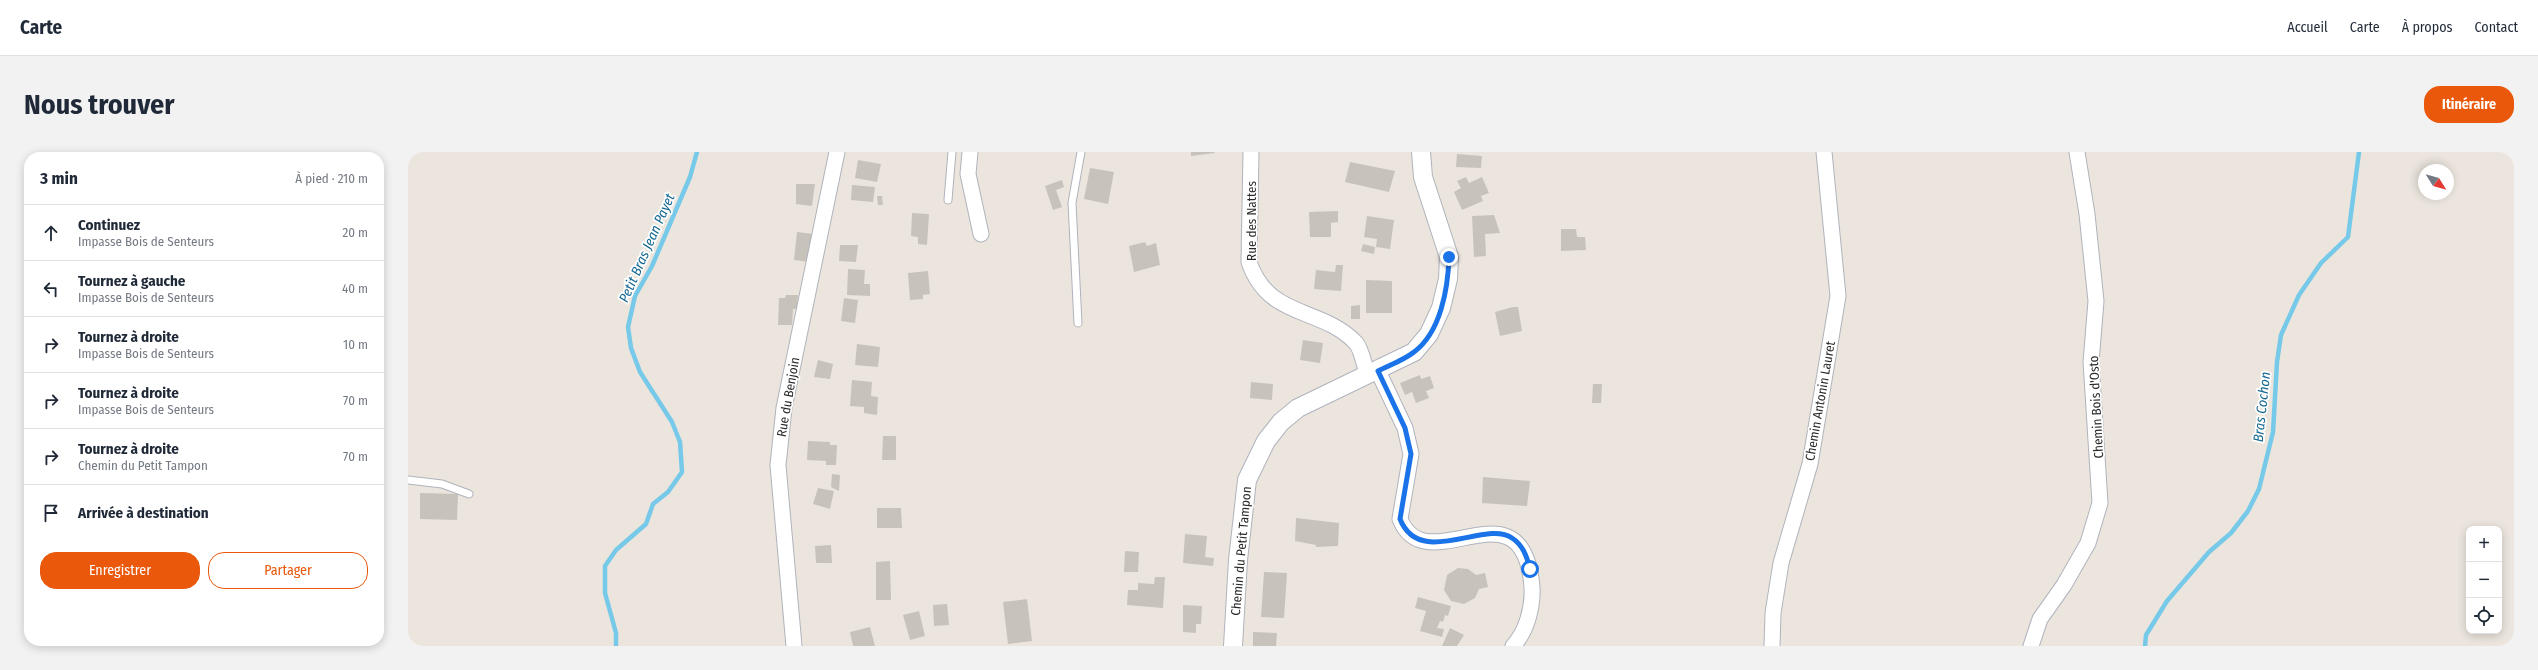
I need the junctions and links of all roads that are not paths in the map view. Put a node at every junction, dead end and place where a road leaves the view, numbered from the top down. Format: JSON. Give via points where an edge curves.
{"nodes":[{"id":1,"x":837,"y":152,"type":"edge"},
{"id":2,"x":952,"y":152,"type":"edge"},
{"id":3,"x":970,"y":152,"type":"edge"},
{"id":4,"x":1081,"y":152,"type":"edge"},
{"id":5,"x":1251,"y":152,"type":"edge"},
{"id":6,"x":1421,"y":152,"type":"edge"},
{"id":7,"x":1824,"y":152,"type":"edge"},
{"id":8,"x":2077,"y":152,"type":"edge"},
{"id":9,"x":948,"y":200,"type":"dead end"},
{"id":10,"x":981,"y":234,"type":"dead end"},
{"id":11,"x":1078,"y":323,"type":"dead end"},
{"id":12,"x":1373,"y":373,"type":"junction"},
{"id":13,"x":408,"y":480,"type":"edge"},
{"id":14,"x":469,"y":494,"type":"dead end"},
{"id":15,"x":794,"y":646,"type":"edge"},
{"id":16,"x":1233,"y":646,"type":"edge"},
{"id":17,"x":1513,"y":646,"type":"edge"},
{"id":18,"x":1772,"y":646,"type":"edge"},
{"id":19,"x":2031,"y":646,"type":"edge"}],
"edges":[{"from":1,"to":15,"type":"street","name":"Rue du Benjoin","via":[[780,436],[778,465]]},
{"from":2,"to":9,"type":"lane"},
{"from":3,"to":10,"type":"street","via":[[968,174]]},
{"from":4,"to":11,"type":"lane","via":[[1072,203]]},
{"from":5,"to":12,"type":"street","name":"Rue des Nattes","via":[[1249,262],[1255,277],[1273,298],[1339,329],[1357,344]]},
{"from":6,"to":12,"type":"street","name":"Chemin du Petit Tampon","via":[[1423,177],[1449,257],[1448,279],[1441,308],[1429,334],[1414,352]]},
{"from":7,"to":18,"type":"street","name":"Chemin Antonin Lauret","via":[[1838,296],[1810,464],[1781,563],[1773,612]]},
{"from":8,"to":19,"type":"street","name":"Chemin Bois d'Osto","via":[[2087,214],[2096,301],[2091,362],[2100,503],[2088,543],[2040,620]]},
{"from":12,"to":16,"type":"street","name":"Chemin du Petit Tampon","via":[[1298,408],[1278,427],[1256,458],[1247,480],[1238,560]]},
{"from":12,"to":17,"type":"street","name":"Rue des Nattes","via":[[1401,417],[1409,441],[1411,454],[1400,519],[1410,536],[1437,542],[1500,533],[1511,537],[1527,556],[1532,595],[1528,618],[1520,638]]},
{"from":13,"to":14,"type":"lane","via":[[442,484]]}]}
